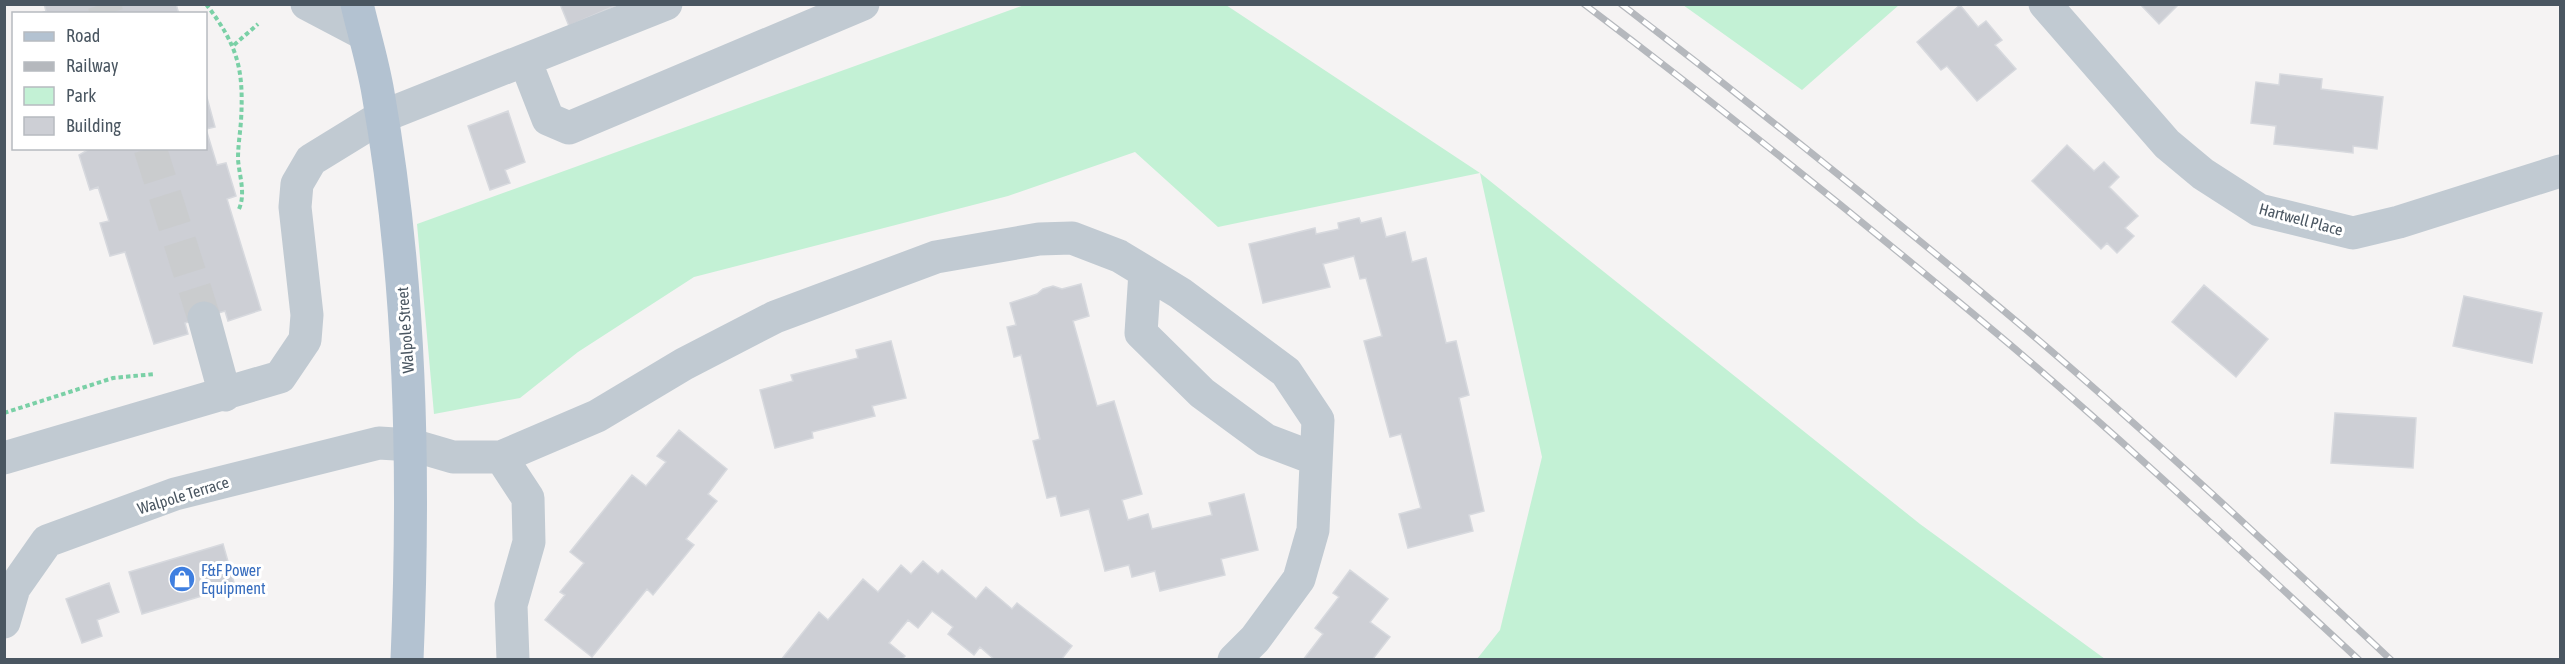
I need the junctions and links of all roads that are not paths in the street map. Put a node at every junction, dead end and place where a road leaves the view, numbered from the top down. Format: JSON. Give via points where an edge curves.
{"nodes":[{"id":1,"x":307,"y":4,"type":"edge"},
{"id":2,"x":666,"y":4,"type":"edge"},
{"id":3,"x":863,"y":4,"type":"edge"},
{"id":4,"x":2045,"y":4,"type":"edge"},
{"id":5,"x":360,"y":19,"type":"edge"},
{"id":6,"x":525,"y":60,"type":"junction"},
{"id":7,"x":381,"y":117,"type":"junction"},
{"id":8,"x":2560,"y":171,"type":"edge"},
{"id":9,"x":1145,"y":272,"type":"junction"},
{"id":10,"x":204,"y":318,"type":"tunnel mouth"},
{"id":11,"x":222,"y":382,"type":"junction"},
{"id":12,"x":412,"y":446,"type":"junction"},
{"id":13,"x":501,"y":456,"type":"junction"},
{"id":14,"x":4,"y":458,"type":"edge"},
{"id":15,"x":1316,"y":459,"type":"junction"},
{"id":16,"x":4,"y":622,"type":"edge"},
{"id":17,"x":407,"y":660,"type":"edge"},
{"id":18,"x":513,"y":660,"type":"edge"},
{"id":19,"x":1234,"y":660,"type":"edge"}],
"edges":[{"from":1,"to":5,"type":"street"},
{"from":2,"to":6,"type":"street"},
{"from":3,"to":6,"type":"street","via":[[568,128],[548,119]]},
{"from":4,"to":8,"type":"street","name":"Hartwell Place","via":[[2166,144],[2203,174],[2259,210],[2353,233]]},
{"from":5,"to":7,"type":"main road","name":"Walpole Street"},
{"from":6,"to":7,"type":"street"},
{"from":7,"to":11,"type":"street","via":[[311,160],[297,183],[295,207],[307,315],[305,340],[280,377]]},
{"from":7,"to":12,"type":"main road","name":"Walpole Street","via":[[399,243]]},
{"from":9,"to":13,"type":"street","via":[[1119,256],[1072,238],[1039,238],[936,257],[775,317],[684,364],[597,416]]},
{"from":9,"to":15,"type":"street","via":[[1180,293],[1286,372],[1318,420]]},
{"from":9,"to":15,"type":"street","via":[[1141,333],[1202,393],[1266,440]]},
{"from":10,"to":11,"type":"street"},
{"from":11,"to":14,"type":"street"},
{"from":12,"to":13,"type":"street","name":"Walpole Terrace","via":[[453,457]]},
{"from":12,"to":16,"type":"street","name":"Walpole Terrace","via":[[379,443],[175,494],[47,541],[14,588]]},
{"from":12,"to":17,"type":"main road","name":"Walpole Street"},
{"from":13,"to":18,"type":"street","via":[[528,498],[529,542],[511,604]]},
{"from":15,"to":19,"type":"street","via":[[1313,530],[1299,579],[1255,639]]}]}
